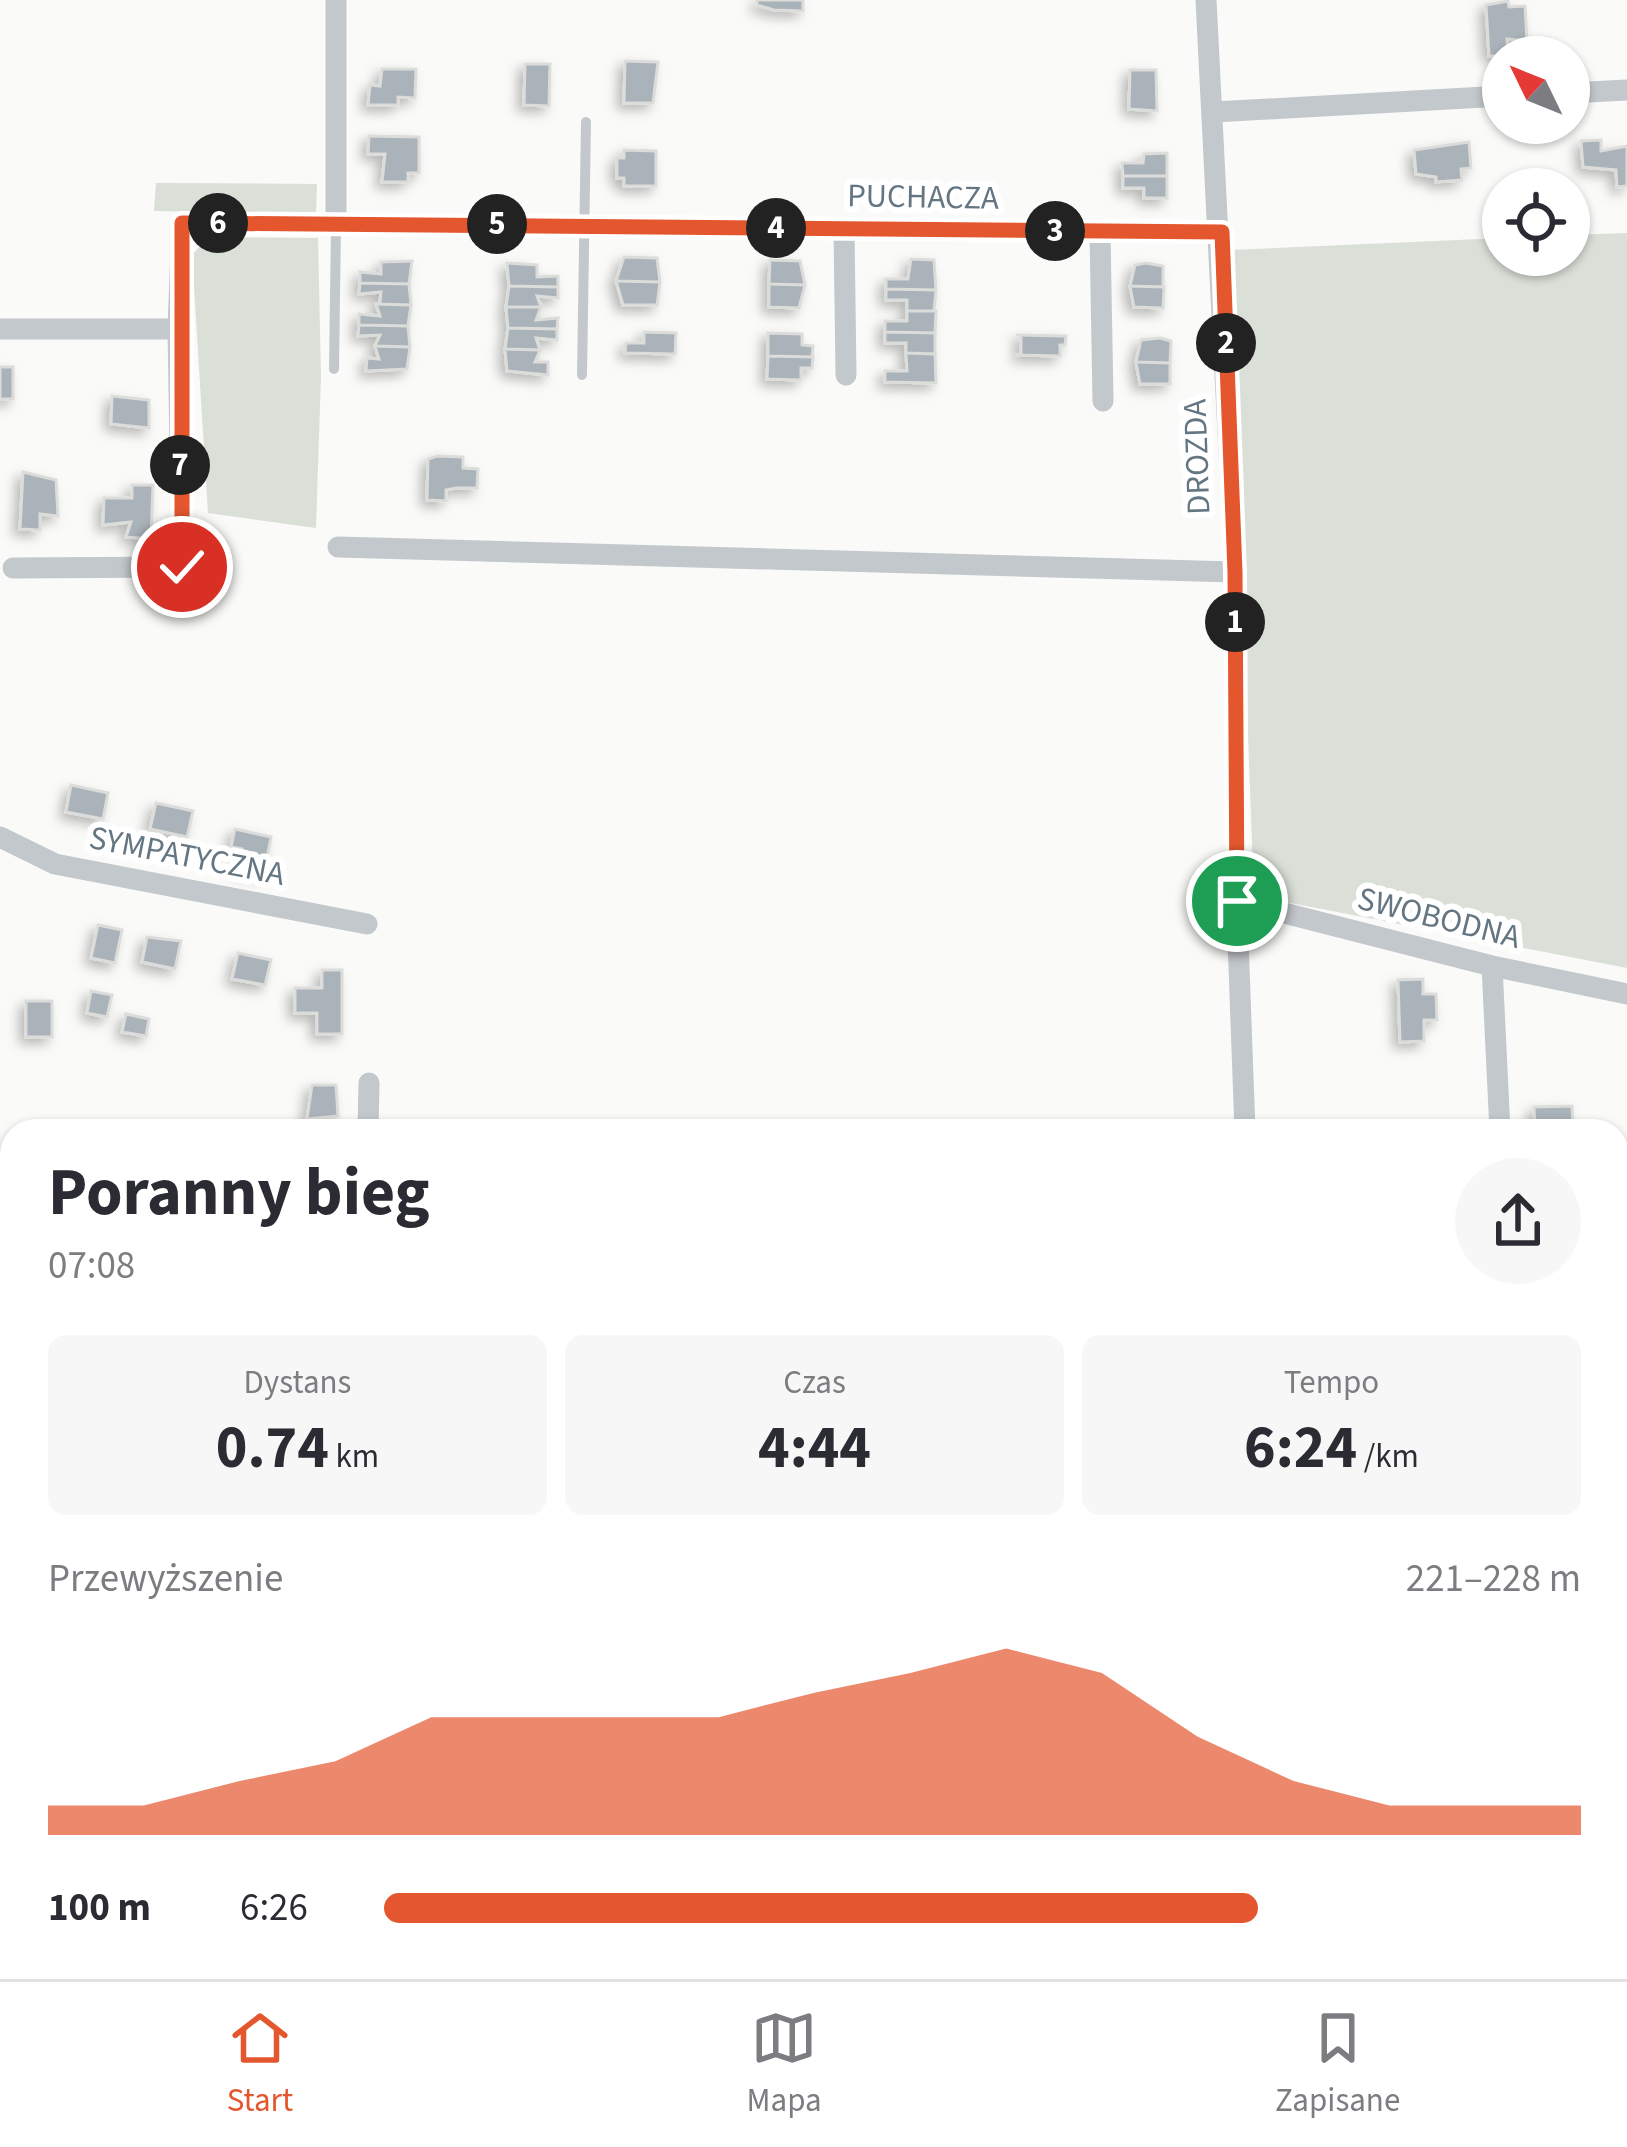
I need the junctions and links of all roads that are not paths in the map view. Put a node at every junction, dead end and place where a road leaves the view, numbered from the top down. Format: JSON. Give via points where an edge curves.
{"nodes":[{"id":1,"x":336,"y":0,"type":"edge"},
{"id":2,"x":1207,"y":0,"type":"edge"},
{"id":3,"x":1627,"y":90,"type":"edge"},
{"id":4,"x":1590,"y":92,"type":"edge"},
{"id":5,"x":1482,"y":97,"type":"edge"},
{"id":6,"x":1214,"y":112,"type":"junction"},
{"id":7,"x":586,"y":122,"type":"dead end"},
{"id":8,"x":336,"y":222,"type":"junction"},
{"id":9,"x":586,"y":225,"type":"junction"},
{"id":10,"x":844,"y":229,"type":"junction"},
{"id":11,"x":1100,"y":232,"type":"junction"},
{"id":12,"x":1222,"y":232,"type":"junction"},
{"id":13,"x":0,"y":329,"type":"edge"},
{"id":14,"x":178,"y":329,"type":"junction"},
{"id":15,"x":334,"y":369,"type":"dead end"},
{"id":16,"x":582,"y":375,"type":"dead end"},
{"id":17,"x":846,"y":375,"type":"dead end"},
{"id":18,"x":1103,"y":400,"type":"dead end"},
{"id":19,"x":338,"y":547,"type":"dead end"},
{"id":20,"x":13,"y":568,"type":"dead end"},
{"id":21,"x":1235,"y":572,"type":"junction"},
{"id":22,"x":0,"y":838,"type":"edge"},
{"id":23,"x":1237,"y":906,"type":"junction"},
{"id":24,"x":367,"y":924,"type":"dead end"},
{"id":25,"x":1492,"y":966,"type":"junction"},
{"id":26,"x":1627,"y":994,"type":"edge"},
{"id":27,"x":369,"y":1083,"type":"dead end"},
{"id":28,"x":368,"y":1119,"type":"edge"},
{"id":29,"x":1245,"y":1119,"type":"edge"},
{"id":30,"x":1499,"y":1119,"type":"edge"}],
"edges":[{"from":1,"to":8,"type":"street"},
{"from":2,"to":6,"type":"street","name":"DROZDA"},
{"from":3,"to":4,"type":"street"},
{"from":5,"to":6,"type":"street"},
{"from":6,"to":12,"type":"street","name":"DROZDA"},
{"from":7,"to":9,"type":"lane"},
{"from":8,"to":9,"type":"street","name":"PUCHACZA"},
{"from":8,"to":14,"type":"street","name":"PUCHACZA","via":[[182,223]]},
{"from":8,"to":15,"type":"lane"},
{"from":9,"to":10,"type":"street","name":"PUCHACZA"},
{"from":9,"to":16,"type":"lane"},
{"from":10,"to":11,"type":"street","name":"PUCHACZA"},
{"from":10,"to":17,"type":"street"},
{"from":11,"to":12,"type":"street","name":"PUCHACZA"},
{"from":11,"to":18,"type":"street"},
{"from":12,"to":21,"type":"street","name":"DROZDA"},
{"from":13,"to":14,"type":"street"},
{"from":14,"to":20,"type":"street","via":[[182,567]]},
{"from":19,"to":21,"type":"street"},
{"from":21,"to":23,"type":"street","name":"DROZDA"},
{"from":22,"to":24,"type":"street","name":"SYMPATYCZNA","via":[[55,864]]},
{"from":23,"to":25,"type":"street","name":"SWOBODNA"},
{"from":23,"to":29,"type":"street","name":"DROZDA"},
{"from":25,"to":26,"type":"street","name":"SWOBODNA"},
{"from":25,"to":30,"type":"street"},
{"from":27,"to":28,"type":"street"}]}
